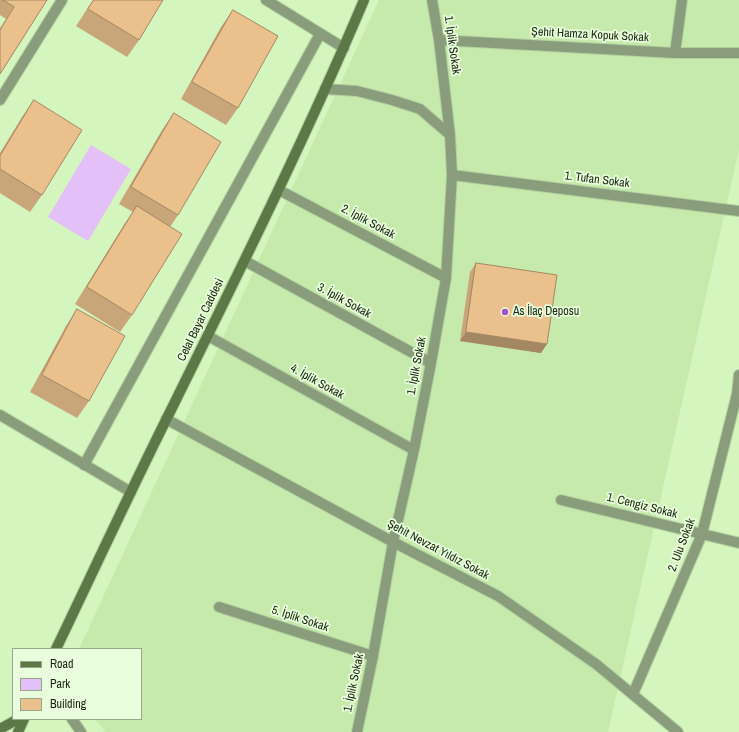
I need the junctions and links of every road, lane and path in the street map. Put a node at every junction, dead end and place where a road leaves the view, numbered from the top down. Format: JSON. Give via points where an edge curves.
{"nodes":[{"id":1,"x":62,"y":0,"type":"edge"},
{"id":2,"x":266,"y":0,"type":"edge"},
{"id":3,"x":364,"y":0,"type":"edge"},
{"id":4,"x":432,"y":0,"type":"edge"},
{"id":5,"x":682,"y":0,"type":"edge"},
{"id":6,"x":320,"y":34,"type":"junction"},
{"id":7,"x":439,"y":40,"type":"junction"},
{"id":8,"x":344,"y":48,"type":"junction"},
{"id":9,"x":675,"y":53,"type":"junction"},
{"id":10,"x":739,"y":53,"type":"edge"},
{"id":11,"x":325,"y":89,"type":"junction"},
{"id":12,"x":0,"y":100,"type":"edge"},
{"id":13,"x":450,"y":135,"type":"junction"},
{"id":14,"x":452,"y":175,"type":"junction"},
{"id":15,"x":279,"y":190,"type":"junction"},
{"id":16,"x":739,"y":211,"type":"edge"},
{"id":17,"x":245,"y":261,"type":"junction"},
{"id":18,"x":446,"y":278,"type":"junction"},
{"id":19,"x":208,"y":336,"type":"junction"},
{"id":20,"x":431,"y":363,"type":"junction"},
{"id":21,"x":739,"y":375,"type":"edge"},
{"id":22,"x":738,"y":394,"type":"edge"},
{"id":23,"x":0,"y":415,"type":"edge"},
{"id":24,"x":166,"y":419,"type":"junction"},
{"id":25,"x":414,"y":450,"type":"junction"},
{"id":26,"x":84,"y":465,"type":"junction"},
{"id":27,"x":131,"y":492,"type":"junction"},
{"id":28,"x":562,"y":500,"type":"dead end"},
{"id":29,"x":702,"y":534,"type":"junction"},
{"id":30,"x":393,"y":542,"type":"junction"},
{"id":31,"x":739,"y":543,"type":"edge"},
{"id":32,"x":219,"y":607,"type":"dead end"},
{"id":33,"x":56,"y":648,"type":"edge"},
{"id":34,"x":373,"y":656,"type":"junction"},
{"id":35,"x":633,"y":694,"type":"junction"},
{"id":36,"x":16,"y":720,"type":"edge"},
{"id":37,"x":24,"y":720,"type":"edge"},
{"id":38,"x":73,"y":720,"type":"edge"},
{"id":39,"x":0,"y":729,"type":"edge"},
{"id":40,"x":18,"y":732,"type":"edge"},
{"id":41,"x":81,"y":732,"type":"edge"},
{"id":42,"x":357,"y":732,"type":"edge"},
{"id":43,"x":678,"y":732,"type":"edge"}],
"edges":[{"from":1,"to":12,"type":"street"},
{"from":2,"to":6,"type":"street"},
{"from":3,"to":8,"type":"main road","name":"Celal Bayar Caddesi"},
{"from":4,"to":7,"type":"street","name":"1. İplik Sokak"},
{"from":5,"to":9,"type":"street"},
{"from":6,"to":8,"type":"street"},
{"from":6,"to":26,"type":"street"},
{"from":7,"to":9,"type":"street","name":"Şehit Hamza Kopuk Sokak"},
{"from":7,"to":13,"type":"street","name":"1. İplik Sokak"},
{"from":8,"to":11,"type":"main road","name":"Celal Bayar Caddesi"},
{"from":9,"to":10,"type":"street","name":"Şehit Hamza Kopuk Sokak"},
{"from":11,"to":13,"type":"street","via":[[357,91],[420,109]]},
{"from":11,"to":15,"type":"main road","name":"Celal Bayar Caddesi"},
{"from":13,"to":14,"type":"street","name":"1. İplik Sokak"},
{"from":14,"to":16,"type":"street","name":"1. Tufan Sokak"},
{"from":14,"to":18,"type":"street","name":"1. İplik Sokak"},
{"from":15,"to":17,"type":"main road","name":"Celal Bayar Caddesi"},
{"from":15,"to":18,"type":"street","name":"2. İplik Sokak"},
{"from":17,"to":19,"type":"main road","name":"Celal Bayar Caddesi"},
{"from":17,"to":20,"type":"street","name":"3. İplik Sokak"},
{"from":18,"to":20,"type":"street","name":"1. İplik Sokak"},
{"from":19,"to":24,"type":"main road","name":"Celal Bayar Caddesi"},
{"from":19,"to":25,"type":"street","name":"4. İplik Sokak"},
{"from":20,"to":25,"type":"street","name":"1. İplik Sokak"},
{"from":21,"to":22,"type":"street","name":"2. Ulu Sokak"},
{"from":22,"to":29,"type":"street","name":"2. Ulu Sokak"},
{"from":23,"to":26,"type":"street"},
{"from":24,"to":27,"type":"main road","name":"Celal Bayar Caddesi"},
{"from":24,"to":30,"type":"street","name":"Şehit Nevzat Yıldız Sokak"},
{"from":25,"to":30,"type":"street","name":"1. İplik Sokak"},
{"from":26,"to":27,"type":"street"},
{"from":27,"to":33,"type":"main road","name":"Celal Bayar Caddesi"},
{"from":28,"to":29,"type":"street","name":"1. Cengiz Sokak"},
{"from":29,"to":31,"type":"street","name":"1. Cengiz Sokak"},
{"from":29,"to":35,"type":"street","name":"2. Ulu Sokak"},
{"from":30,"to":34,"type":"street","name":"1. İplik Sokak"},
{"from":30,"to":35,"type":"street","name":"Şehit Nevzat Yıldız Sokak","via":[[498,596],[596,664]]},
{"from":32,"to":34,"type":"street","name":"5. İplik Sokak"},
{"from":34,"to":42,"type":"street","name":"1. İplik Sokak"},
{"from":35,"to":43,"type":"street","name":"Şehit Nevzat Yıldız Sokak"},
{"from":36,"to":39,"type":"main road"},
{"from":37,"to":40,"type":"main road"},
{"from":38,"to":41,"type":"street"}]}
